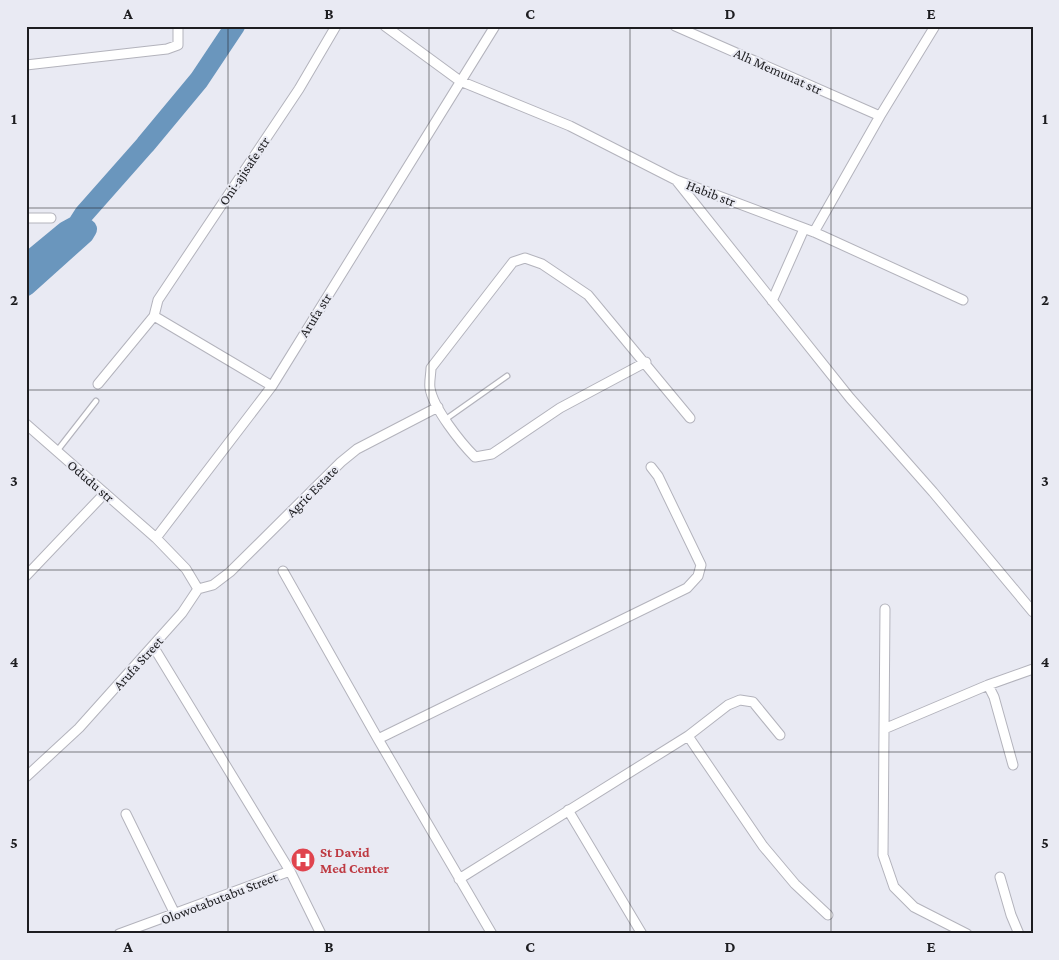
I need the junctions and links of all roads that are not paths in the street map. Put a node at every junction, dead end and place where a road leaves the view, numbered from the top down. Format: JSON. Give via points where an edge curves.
{"nodes":[{"id":1,"x":178,"y":26,"type":"edge"},
{"id":2,"x":336,"y":26,"type":"edge"},
{"id":3,"x":386,"y":26,"type":"edge"},
{"id":4,"x":495,"y":26,"type":"edge"},
{"id":5,"x":675,"y":26,"type":"edge"},
{"id":6,"x":935,"y":26,"type":"edge"},
{"id":7,"x":26,"y":65,"type":"edge"},
{"id":8,"x":460,"y":81,"type":"junction"},
{"id":9,"x":880,"y":116,"type":"junction"},
{"id":10,"x":676,"y":180,"type":"junction"},
{"id":11,"x":26,"y":218,"type":"edge"},
{"id":12,"x":51,"y":218,"type":"dead end"},
{"id":13,"x":804,"y":229,"type":"junction"},
{"id":14,"x":814,"y":232,"type":"junction"},
{"id":15,"x":964,"y":300,"type":"dead end"},
{"id":16,"x":772,"y":301,"type":"junction"},
{"id":17,"x":154,"y":316,"type":"junction"},
{"id":18,"x":646,"y":362,"type":"junction"},
{"id":19,"x":507,"y":376,"type":"dead end"},
{"id":20,"x":98,"y":384,"type":"dead end"},
{"id":21,"x":272,"y":386,"type":"junction"},
{"id":22,"x":96,"y":401,"type":"dead end"},
{"id":23,"x":438,"y":408,"type":"junction"},
{"id":24,"x":690,"y":418,"type":"dead end"},
{"id":25,"x":446,"y":419,"type":"junction"},
{"id":26,"x":26,"y":424,"type":"edge"},
{"id":27,"x":57,"y":451,"type":"junction"},
{"id":28,"x":651,"y":467,"type":"dead end"},
{"id":29,"x":105,"y":493,"type":"junction"},
{"id":30,"x":156,"y":538,"type":"junction"},
{"id":31,"x":283,"y":571,"type":"dead end"},
{"id":32,"x":26,"y":576,"type":"edge"},
{"id":33,"x":198,"y":589,"type":"junction"},
{"id":34,"x":885,"y":609,"type":"dead end"},
{"id":35,"x":1033,"y":612,"type":"edge"},
{"id":36,"x":153,"y":646,"type":"junction"},
{"id":37,"x":1033,"y":669,"type":"edge"},
{"id":38,"x":988,"y":685,"type":"junction"},
{"id":39,"x":884,"y":729,"type":"junction"},
{"id":40,"x":780,"y":735,"type":"dead end"},
{"id":41,"x":688,"y":736,"type":"junction"},
{"id":42,"x":378,"y":739,"type":"junction"},
{"id":43,"x":1013,"y":765,"type":"dead end"},
{"id":44,"x":26,"y":777,"type":"edge"},
{"id":45,"x":568,"y":810,"type":"junction"},
{"id":46,"x":126,"y":814,"type":"dead end"},
{"id":47,"x":290,"y":871,"type":"junction"},
{"id":48,"x":1000,"y":877,"type":"dead end"},
{"id":49,"x":459,"y":879,"type":"junction"},
{"id":50,"x":175,"y":914,"type":"junction"},
{"id":51,"x":828,"y":915,"type":"dead end"},
{"id":52,"x":119,"y":934,"type":"edge"},
{"id":53,"x":321,"y":934,"type":"edge"},
{"id":54,"x":492,"y":934,"type":"edge"},
{"id":55,"x":642,"y":934,"type":"edge"},
{"id":56,"x":967,"y":934,"type":"edge"},
{"id":57,"x":1019,"y":934,"type":"edge"}],
"edges":[{"from":1,"to":7,"type":"street","via":[[178,45],[167,50]]},
{"from":2,"to":17,"type":"street","name":"Oni-ajisafe str","via":[[299,89],[158,300]]},
{"from":3,"to":8,"type":"street"},
{"from":4,"to":8,"type":"street"},
{"from":5,"to":9,"type":"street","name":"Alh Memunat str"},
{"from":6,"to":9,"type":"street"},
{"from":8,"to":10,"type":"street","name":"Habib str","via":[[570,126]]},
{"from":8,"to":21,"type":"street","name":"Arufa str"},
{"from":9,"to":14,"type":"street"},
{"from":10,"to":13,"type":"street","name":"Habib str"},
{"from":10,"to":16,"type":"street"},
{"from":11,"to":12,"type":"street"},
{"from":13,"to":14,"type":"street","name":"Habib str"},
{"from":13,"to":16,"type":"street"},
{"from":14,"to":15,"type":"street","name":"Habib str"},
{"from":16,"to":35,"type":"street","via":[[850,398]]},
{"from":17,"to":20,"type":"street","name":"Oni-ajisafe str"},
{"from":17,"to":21,"type":"street"},
{"from":18,"to":23,"type":"street","via":[[588,295],[542,264],[525,258],[513,262],[431,368],[429,388]]},
{"from":18,"to":24,"type":"street"},
{"from":18,"to":25,"type":"street","via":[[560,408],[492,454],[475,458]]},
{"from":19,"to":25,"type":"lane"},
{"from":21,"to":30,"type":"street","name":"Arufa str"},
{"from":22,"to":27,"type":"lane"},
{"from":23,"to":25,"type":"street"},
{"from":23,"to":33,"type":"street","name":"Agric Estate","via":[[357,449],[230,572],[213,585]]},
{"from":26,"to":27,"type":"street","name":"Odudu str"},
{"from":27,"to":29,"type":"street","name":"Odudu str"},
{"from":28,"to":42,"type":"street","via":[[701,564],[698,576],[687,588]]},
{"from":29,"to":30,"type":"street","name":"Odudu str"},
{"from":29,"to":32,"type":"street"},
{"from":30,"to":33,"type":"street","via":[[186,569]]},
{"from":31,"to":42,"type":"street"},
{"from":33,"to":36,"type":"street","name":"Arufa Street"},
{"from":34,"to":39,"type":"street"},
{"from":36,"to":44,"type":"street","name":"Arufa Street","via":[[79,728]]},
{"from":36,"to":47,"type":"street"},
{"from":37,"to":38,"type":"street"},
{"from":38,"to":39,"type":"street"},
{"from":38,"to":43,"type":"street"},
{"from":39,"to":56,"type":"street","via":[[883,855],[894,887],[914,907]]},
{"from":40,"to":41,"type":"street","via":[[753,702],[740,700],[728,705]]},
{"from":41,"to":45,"type":"street"},
{"from":41,"to":51,"type":"street","via":[[763,846],[795,884]]},
{"from":42,"to":49,"type":"street"},
{"from":45,"to":49,"type":"street"},
{"from":45,"to":55,"type":"street"},
{"from":46,"to":50,"type":"street"},
{"from":47,"to":50,"type":"street","name":"Olowotabutabu Street"},
{"from":47,"to":53,"type":"street"},
{"from":48,"to":57,"type":"street","via":[[1010,915]]},
{"from":49,"to":54,"type":"street"},
{"from":50,"to":52,"type":"street","name":"Olowotabutabu Street"}]}
